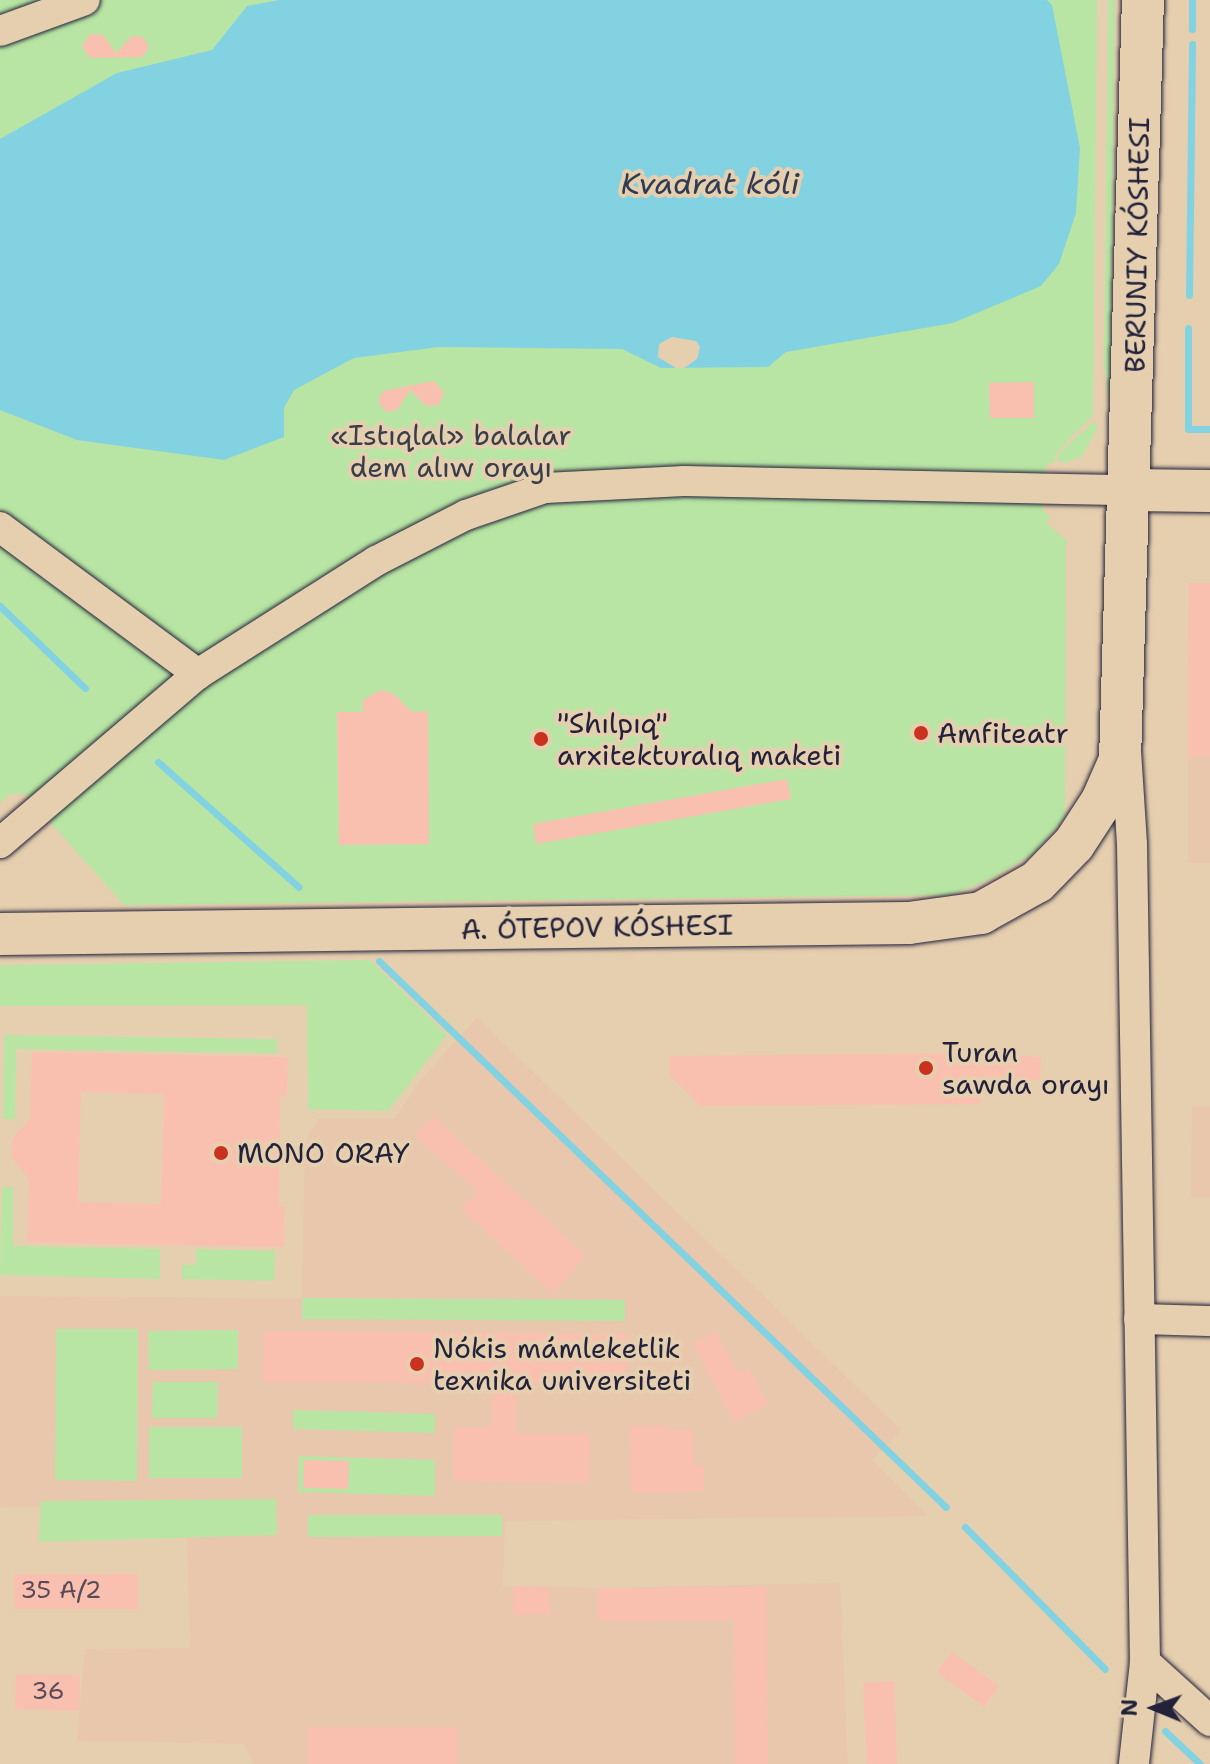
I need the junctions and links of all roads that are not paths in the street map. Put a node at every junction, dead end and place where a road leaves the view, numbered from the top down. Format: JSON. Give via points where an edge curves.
{"nodes":[{"id":1,"x":85,"y":0,"type":"edge"},
{"id":2,"x":1143,"y":0,"type":"edge"},
{"id":3,"x":0,"y":31,"type":"edge"},
{"id":4,"x":1130,"y":490,"type":"junction"},
{"id":5,"x":1210,"y":491,"type":"edge"},
{"id":6,"x":0,"y":527,"type":"edge"},
{"id":7,"x":198,"y":674,"type":"junction"},
{"id":8,"x":1122,"y":744,"type":"junction"},
{"id":9,"x":0,"y":843,"type":"edge"},
{"id":10,"x":1074,"y":844,"type":"junction"},
{"id":11,"x":1132,"y":844,"type":"junction"},
{"id":12,"x":0,"y":934,"type":"edge"},
{"id":13,"x":1139,"y":1319,"type":"junction"},
{"id":14,"x":1210,"y":1321,"type":"edge"},
{"id":15,"x":1145,"y":1662,"type":"junction"},
{"id":16,"x":1210,"y":1721,"type":"edge"},
{"id":17,"x":1134,"y":1764,"type":"edge"}],
"edges":[{"from":1,"to":3,"type":"street"},
{"from":2,"to":4,"type":"main road","name":"BERUNIY KÓSHESI"},
{"from":4,"to":5,"type":"main road"},
{"from":4,"to":7,"type":"street","via":[[686,481],[545,488],[466,515],[376,561]]},
{"from":4,"to":8,"type":"main road","name":"A. ÓTEPOV KÓSHESI"},
{"from":6,"to":7,"type":"street"},
{"from":7,"to":9,"type":"street"},
{"from":8,"to":10,"type":"main road","name":"A. ÓTEPOV KÓSHESI","via":[[1102,801]]},
{"from":8,"to":11,"type":"street"},
{"from":10,"to":11,"type":"street","via":[[1101,824],[1114,825]]},
{"from":10,"to":12,"type":"main road","name":"A. ÓTEPOV KÓSHESI","via":[[1037,882],[981,913],[909,923]]},
{"from":11,"to":13,"type":"street"},
{"from":13,"to":14,"type":"street"},
{"from":13,"to":15,"type":"street"},
{"from":15,"to":16,"type":"street"},
{"from":15,"to":17,"type":"street"}]}
